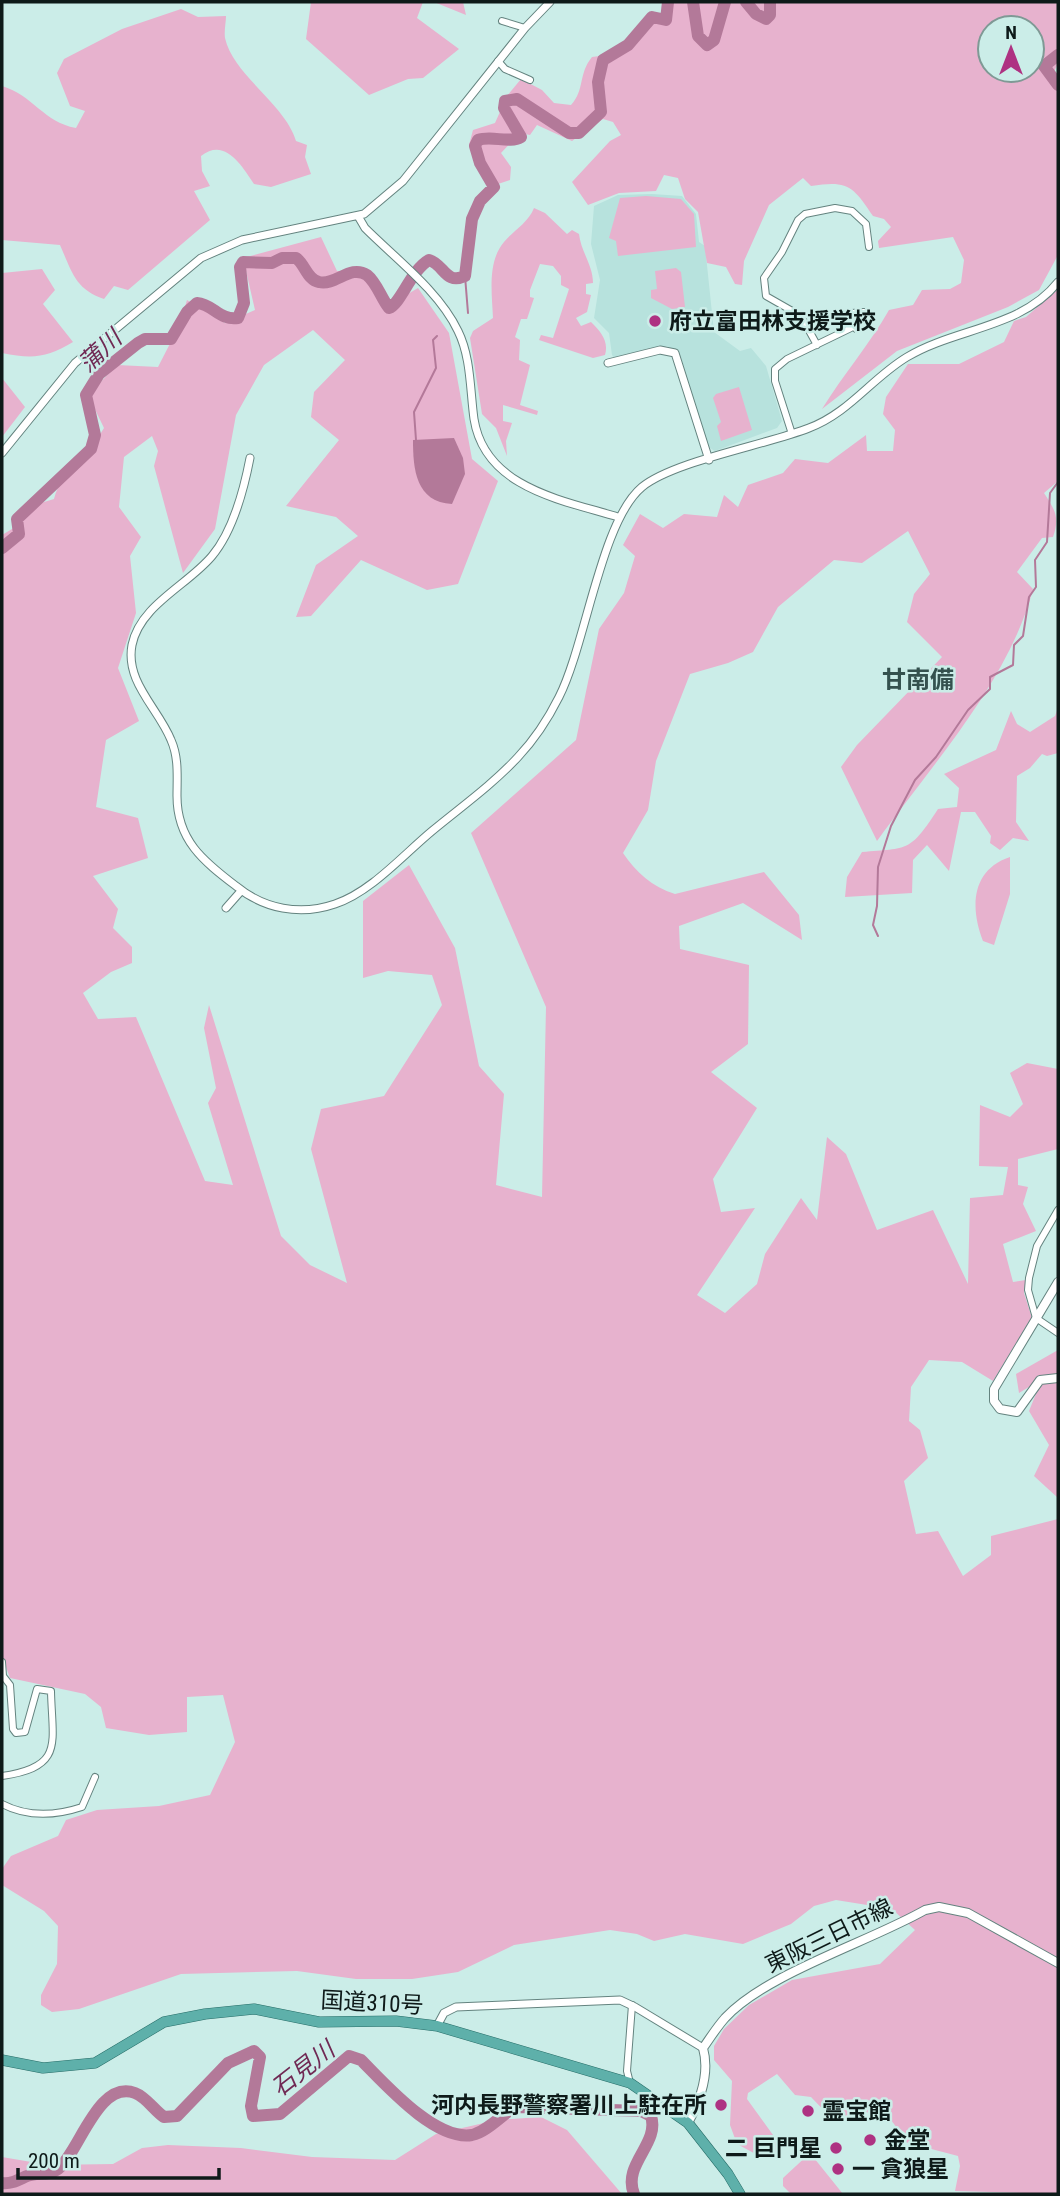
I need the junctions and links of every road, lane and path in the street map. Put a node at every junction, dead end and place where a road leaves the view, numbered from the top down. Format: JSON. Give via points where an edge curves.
{"nodes":[{"id":1,"x":550,"y":2,"type":"edge"},
{"id":2,"x":502,"y":21,"type":"dead end"},
{"id":3,"x":525,"y":27,"type":"junction"},
{"id":4,"x":498,"y":61,"type":"junction"},
{"id":5,"x":530,"y":80,"type":"dead end"},
{"id":6,"x":358,"y":216,"type":"junction"},
{"id":7,"x":869,"y":247,"type":"dead end"},
{"id":8,"x":1058,"y":282,"type":"edge"},
{"id":9,"x":853,"y":326,"type":"dead end"},
{"id":10,"x":817,"y":345,"type":"junction"},
{"id":11,"x":608,"y":363,"type":"dead end"},
{"id":12,"x":792,"y":434,"type":"junction"},
{"id":13,"x":2,"y":453,"type":"edge"},
{"id":14,"x":250,"y":458,"type":"dead end"},
{"id":15,"x":709,"y":460,"type":"junction"},
{"id":16,"x":618,"y":516,"type":"junction"},
{"id":17,"x":241,"y":891,"type":"junction"},
{"id":18,"x":226,"y":908,"type":"dead end"},
{"id":19,"x":1058,"y":1210,"type":"edge"},
{"id":20,"x":1058,"y":1282,"type":"edge"},
{"id":21,"x":1035,"y":1318,"type":"junction"},
{"id":22,"x":1058,"y":1334,"type":"edge"},
{"id":23,"x":1058,"y":1378,"type":"edge"},
{"id":24,"x":2,"y":1662,"type":"edge"},
{"id":25,"x":2,"y":1776,"type":"edge"},
{"id":26,"x":95,"y":1777,"type":"dead end"},
{"id":27,"x":2,"y":1804,"type":"edge"},
{"id":28,"x":1058,"y":1963,"type":"edge"},
{"id":29,"x":632,"y":2005,"type":"junction"},
{"id":30,"x":437,"y":2026,"type":"junction"},
{"id":31,"x":703,"y":2048,"type":"junction"},
{"id":32,"x":3,"y":2062,"type":"edge"},
{"id":33,"x":630,"y":2083,"type":"junction"},
{"id":34,"x":688,"y":2123,"type":"junction"},
{"id":35,"x":740,"y":2194,"type":"edge"}],
"edges":[{"from":1,"to":3,"type":"street"},
{"from":2,"to":3,"type":"street"},
{"from":3,"to":4,"type":"street"},
{"from":4,"to":5,"type":"street"},
{"from":4,"to":6,"type":"street","via":[[392,192]]},
{"from":6,"to":13,"type":"street","via":[[242,240],[201,258],[75,363]]},
{"from":6,"to":16,"type":"street","via":[[447,312],[462,341],[476,431],[492,462],[518,483]]},
{"from":7,"to":10,"type":"street","via":[[866,224],[856,213],[839,208],[809,212],[798,220],[766,273],[766,296],[801,316]]},
{"from":8,"to":12,"type":"street","via":[[1024,311],[908,356],[842,411]]},
{"from":9,"to":10,"type":"street"},
{"from":10,"to":12,"type":"street","via":[[775,369]]},
{"from":11,"to":15,"type":"street","via":[[660,350],[675,353]]},
{"from":12,"to":15,"type":"street"},
{"from":14,"to":17,"type":"street","via":[[219,546],[144,619],[131,655],[137,682],[173,746],[178,769],[177,811],[184,836],[198,855]]},
{"from":15,"to":16,"type":"street","via":[[651,481]]},
{"from":16,"to":17,"type":"street","via":[[564,687],[534,739],[507,769],[342,901],[310,910],[286,909]]},
{"from":17,"to":18,"type":"street"},
{"from":19,"to":21,"type":"street","via":[[1037,1246],[1029,1278]]},
{"from":20,"to":21,"type":"main road"},
{"from":21,"to":22,"type":"street"},
{"from":21,"to":23,"type":"main road","via":[[994,1389],[995,1401],[1000,1409],[1017,1412],[1040,1380]]},
{"from":24,"to":25,"type":"street","via":[[10,1685],[13,1729],[25,1732],[29,1727],[37,1689],[51,1691],[54,1743],[35,1769]]},
{"from":26,"to":27,"type":"street","via":[[82,1807],[66,1812],[29,1814]]},
{"from":28,"to":31,"type":"main road","name":"東阪三日市線","via":[[968,1913],[939,1907],[925,1910],[745,2001],[725,2018]]},
{"from":29,"to":30,"type":"street","via":[[611,1999],[456,2007],[448,2010]]},
{"from":29,"to":31,"type":"street"},
{"from":29,"to":33,"type":"street"},
{"from":30,"to":32,"type":"highway","name":"国道310号","via":[[396,2021],[319,2022],[254,2009],[164,2022],[95,2063],[43,2068]]},
{"from":30,"to":33,"type":"highway","name":"国道310号"},
{"from":31,"to":34,"type":"main road","via":[[705,2074]]},
{"from":33,"to":34,"type":"highway","name":"国道310号"},
{"from":34,"to":35,"type":"highway","name":"国道310号"}]}
